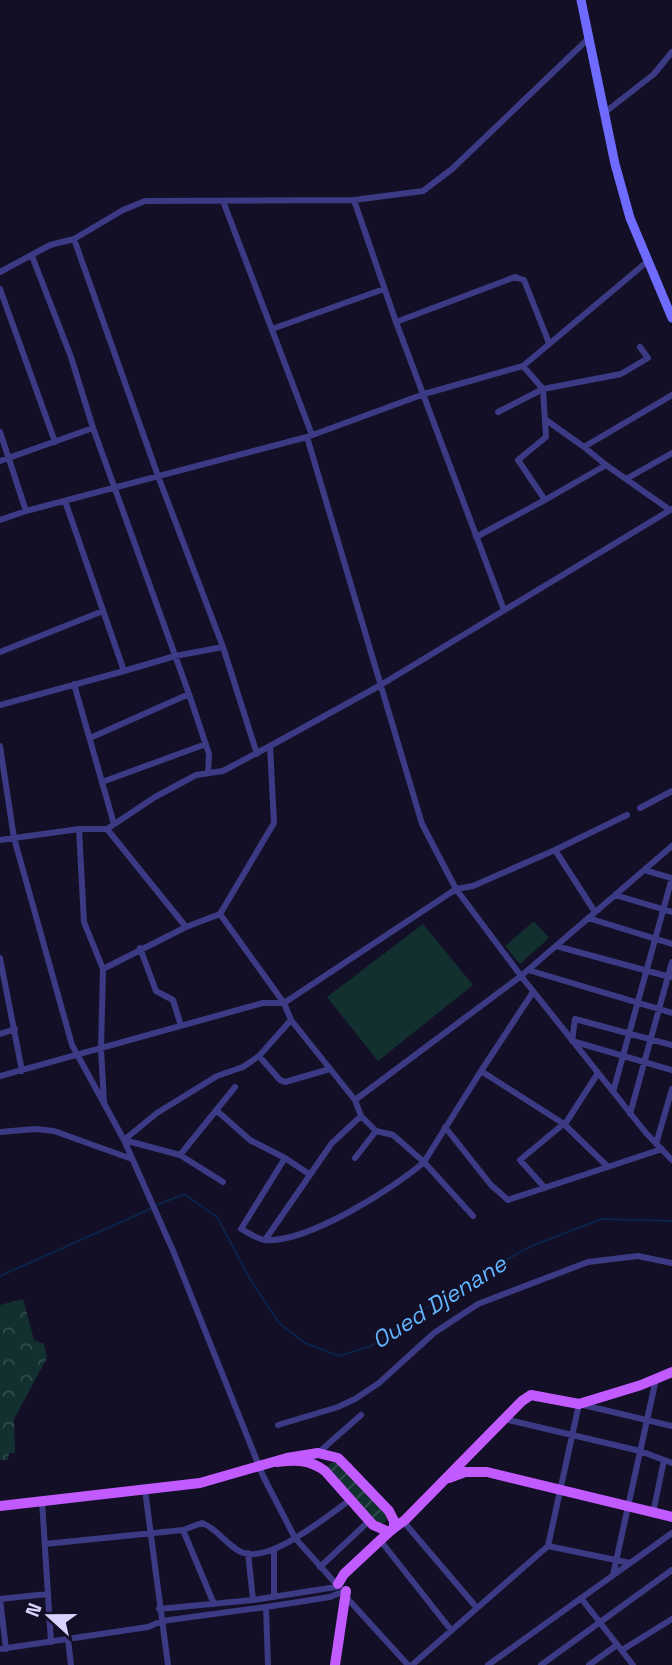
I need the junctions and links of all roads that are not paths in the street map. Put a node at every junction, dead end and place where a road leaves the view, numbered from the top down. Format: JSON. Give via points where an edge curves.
{"nodes":[{"id":1,"x":581,"y":0,"type":"edge"},
{"id":2,"x":589,"y":38,"type":"junction"},
{"id":3,"x":672,"y":52,"type":"edge"},
{"id":4,"x":604,"y":113,"type":"junction"},
{"id":5,"x":354,"y":200,"type":"junction"},
{"id":6,"x":223,"y":201,"type":"junction"},
{"id":7,"x":74,"y":239,"type":"junction"},
{"id":8,"x":32,"y":256,"type":"junction"},
{"id":9,"x":648,"y":261,"type":"junction"},
{"id":10,"x":0,"y":272,"type":"edge"},
{"id":11,"x":0,"y":289,"type":"edge"},
{"id":12,"x":384,"y":289,"type":"junction"},
{"id":13,"x":672,"y":317,"type":"edge"},
{"id":14,"x":396,"y":322,"type":"junction"},
{"id":15,"x":272,"y":329,"type":"junction"},
{"id":16,"x":549,"y":343,"type":"junction"},
{"id":17,"x":640,"y":347,"type":"dead end"},
{"id":18,"x":523,"y":366,"type":"junction"},
{"id":19,"x":544,"y":389,"type":"junction"},
{"id":20,"x":424,"y":394,"type":"junction"},
{"id":21,"x":672,"y":394,"type":"edge"},
{"id":22,"x":498,"y":412,"type":"dead end"},
{"id":23,"x":546,"y":420,"type":"junction"},
{"id":24,"x":93,"y":428,"type":"junction"},
{"id":25,"x":0,"y":432,"type":"edge"},
{"id":26,"x":309,"y":436,"type":"junction"},
{"id":27,"x":55,"y":442,"type":"junction"},
{"id":28,"x":584,"y":447,"type":"junction"},
{"id":29,"x":672,"y":453,"type":"edge"},
{"id":30,"x":9,"y":458,"type":"junction"},
{"id":31,"x":0,"y":461,"type":"edge"},
{"id":32,"x":606,"y":465,"type":"junction"},
{"id":33,"x":158,"y":476,"type":"junction"},
{"id":34,"x":626,"y":479,"type":"junction"},
{"id":35,"x":114,"y":488,"type":"junction"},
{"id":36,"x":65,"y":500,"type":"junction"},
{"id":37,"x":545,"y":500,"type":"junction"},
{"id":38,"x":671,"y":510,"type":"edge"},
{"id":39,"x":26,"y":511,"type":"junction"},
{"id":40,"x":0,"y":520,"type":"edge"},
{"id":41,"x":476,"y":537,"type":"junction"},
{"id":42,"x":504,"y":610,"type":"junction"},
{"id":43,"x":103,"y":611,"type":"junction"},
{"id":44,"x":223,"y":647,"type":"junction"},
{"id":45,"x":0,"y":652,"type":"edge"},
{"id":46,"x":175,"y":656,"type":"junction"},
{"id":47,"x":124,"y":671,"type":"junction"},
{"id":48,"x":74,"y":684,"type":"junction"},
{"id":49,"x":379,"y":685,"type":"junction"},
{"id":50,"x":190,"y":694,"type":"junction"},
{"id":51,"x":0,"y":705,"type":"edge"},
{"id":52,"x":90,"y":738,"type":"junction"},
{"id":53,"x":206,"y":744,"type":"junction"},
{"id":54,"x":0,"y":746,"type":"edge"},
{"id":55,"x":270,"y":746,"type":"junction"},
{"id":56,"x":257,"y":754,"type":"junction"},
{"id":57,"x":208,"y":773,"type":"junction"},
{"id":58,"x":102,"y":782,"type":"junction"},
{"id":59,"x":672,"y":791,"type":"edge"},
{"id":60,"x":640,"y":808,"type":"dead end"},
{"id":61,"x":627,"y":815,"type":"dead end"},
{"id":62,"x":114,"y":824,"type":"junction"},
{"id":63,"x":79,"y":829,"type":"junction"},
{"id":64,"x":107,"y":829,"type":"junction"},
{"id":65,"x":14,"y":838,"type":"junction"},
{"id":66,"x":0,"y":840,"type":"edge"},
{"id":67,"x":672,"y":846,"type":"edge"},
{"id":68,"x":555,"y":850,"type":"junction"},
{"id":69,"x":644,"y":870,"type":"junction"},
{"id":70,"x":672,"y":878,"type":"edge"},
{"id":71,"x":456,"y":889,"type":"junction"},
{"id":72,"x":615,"y":895,"type":"junction"},
{"id":73,"x":664,"y":909,"type":"junction"},
{"id":74,"x":595,"y":912,"type":"junction"},
{"id":75,"x":672,"y":912,"type":"edge"},
{"id":76,"x":220,"y":914,"type":"junction"},
{"id":77,"x":588,"y":918,"type":"junction"},
{"id":78,"x":186,"y":927,"type":"junction"},
{"id":79,"x":656,"y":939,"type":"junction"},
{"id":80,"x":672,"y":944,"type":"edge"},
{"id":81,"x":556,"y":946,"type":"junction"},
{"id":82,"x":140,"y":948,"type":"junction"},
{"id":83,"x":0,"y":958,"type":"edge"},
{"id":84,"x":672,"y":962,"type":"edge"},
{"id":85,"x":103,"y":968,"type":"junction"},
{"id":86,"x":528,"y":970,"type":"junction"},
{"id":87,"x":648,"y":971,"type":"junction"},
{"id":88,"x":521,"y":976,"type":"junction"},
{"id":89,"x":670,"y":977,"type":"edge"},
{"id":90,"x":533,"y":992,"type":"junction"},
{"id":91,"x":284,"y":1003,"type":"junction"},
{"id":92,"x":639,"y":1004,"type":"junction"},
{"id":93,"x":659,"y":1009,"type":"junction"},
{"id":94,"x":672,"y":1013,"type":"edge"},
{"id":95,"x":291,"y":1020,"type":"junction"},
{"id":96,"x":181,"y":1026,"type":"junction"},
{"id":97,"x":15,"y":1029,"type":"junction"},
{"id":98,"x":631,"y":1033,"type":"junction"},
{"id":99,"x":0,"y":1034,"type":"edge"},
{"id":100,"x":651,"y":1039,"type":"junction"},
{"id":101,"x":572,"y":1041,"type":"junction"},
{"id":102,"x":672,"y":1045,"type":"edge"},
{"id":103,"x":101,"y":1049,"type":"junction"},
{"id":104,"x":77,"y":1055,"type":"junction"},
{"id":105,"x":624,"y":1055,"type":"junction"},
{"id":106,"x":259,"y":1056,"type":"junction"},
{"id":107,"x":645,"y":1062,"type":"junction"},
{"id":108,"x":330,"y":1069,"type":"junction"},
{"id":109,"x":672,"y":1070,"type":"edge"},
{"id":110,"x":22,"y":1071,"type":"junction"},
{"id":111,"x":481,"y":1071,"type":"junction"},
{"id":112,"x":598,"y":1073,"type":"junction"},
{"id":113,"x":0,"y":1076,"type":"edge"},
{"id":114,"x":235,"y":1087,"type":"dead end"},
{"id":115,"x":672,"y":1088,"type":"edge"},
{"id":116,"x":613,"y":1092,"type":"junction"},
{"id":117,"x":355,"y":1100,"type":"junction"},
{"id":118,"x":105,"y":1105,"type":"junction"},
{"id":119,"x":216,"y":1110,"type":"junction"},
{"id":120,"x":630,"y":1114,"type":"junction"},
{"id":121,"x":361,"y":1116,"type":"junction"},
{"id":122,"x":664,"y":1118,"type":"junction"},
{"id":123,"x":672,"y":1120,"type":"edge"},
{"id":124,"x":564,"y":1124,"type":"junction"},
{"id":125,"x":445,"y":1127,"type":"junction"},
{"id":126,"x":376,"y":1131,"type":"junction"},
{"id":127,"x":0,"y":1132,"type":"edge"},
{"id":128,"x":124,"y":1140,"type":"junction"},
{"id":129,"x":659,"y":1147,"type":"junction"},
{"id":130,"x":180,"y":1155,"type":"junction"},
{"id":131,"x":285,"y":1158,"type":"junction"},
{"id":132,"x":355,"y":1158,"type":"dead end"},
{"id":133,"x":132,"y":1159,"type":"junction"},
{"id":134,"x":672,"y":1160,"type":"edge"},
{"id":135,"x":424,"y":1162,"type":"junction"},
{"id":136,"x":607,"y":1166,"type":"junction"},
{"id":137,"x":309,"y":1174,"type":"junction"},
{"id":138,"x":223,"y":1182,"type":"dead end"},
{"id":139,"x":545,"y":1188,"type":"junction"},
{"id":140,"x":472,"y":1216,"type":"dead end"},
{"id":141,"x":265,"y":1240,"type":"junction"},
{"id":142,"x":672,"y":1263,"type":"edge"},
{"id":143,"x":672,"y":1372,"type":"edge"},
{"id":144,"x":654,"y":1378,"type":"junction"},
{"id":145,"x":562,"y":1402,"type":"junction"},
{"id":146,"x":579,"y":1404,"type":"junction"},
{"id":147,"x":361,"y":1415,"type":"dead end"},
{"id":148,"x":504,"y":1419,"type":"junction"},
{"id":149,"x":646,"y":1420,"type":"junction"},
{"id":150,"x":278,"y":1425,"type":"dead end"},
{"id":151,"x":672,"y":1426,"type":"edge"},
{"id":152,"x":571,"y":1435,"type":"junction"},
{"id":153,"x":640,"y":1451,"type":"junction"},
{"id":154,"x":318,"y":1453,"type":"junction"},
{"id":155,"x":338,"y":1458,"type":"junction"},
{"id":156,"x":664,"y":1460,"type":"junction"},
{"id":157,"x":276,"y":1462,"type":"junction"},
{"id":158,"x":672,"y":1463,"type":"edge"},
{"id":159,"x":260,"y":1467,"type":"junction"},
{"id":160,"x":325,"y":1471,"type":"junction"},
{"id":161,"x":442,"y":1481,"type":"junction"},
{"id":162,"x":145,"y":1490,"type":"junction"},
{"id":163,"x":559,"y":1490,"type":"junction"},
{"id":164,"x":350,"y":1500,"type":"junction"},
{"id":165,"x":42,"y":1501,"type":"junction"},
{"id":166,"x":0,"y":1506,"type":"edge"},
{"id":167,"x":627,"y":1506,"type":"junction"},
{"id":168,"x":414,"y":1510,"type":"junction"},
{"id":169,"x":389,"y":1511,"type":"junction"},
{"id":170,"x":653,"y":1513,"type":"junction"},
{"id":171,"x":672,"y":1517,"type":"edge"},
{"id":172,"x":371,"y":1523,"type":"junction"},
{"id":173,"x":395,"y":1527,"type":"junction"},
{"id":174,"x":183,"y":1530,"type":"junction"},
{"id":175,"x":151,"y":1533,"type":"junction"},
{"id":176,"x":672,"y":1533,"type":"edge"},
{"id":177,"x":295,"y":1538,"type":"junction"},
{"id":178,"x":380,"y":1540,"type":"junction"},
{"id":179,"x":44,"y":1544,"type":"junction"},
{"id":180,"x":548,"y":1546,"type":"junction"},
{"id":181,"x":274,"y":1550,"type":"junction"},
{"id":182,"x":248,"y":1553,"type":"junction"},
{"id":183,"x":366,"y":1553,"type":"junction"},
{"id":184,"x":615,"y":1560,"type":"junction"},
{"id":185,"x":630,"y":1563,"type":"junction"},
{"id":186,"x":320,"y":1567,"type":"junction"},
{"id":187,"x":672,"y":1570,"type":"edge"},
{"id":188,"x":613,"y":1575,"type":"junction"},
{"id":189,"x":340,"y":1593,"type":"junction"},
{"id":190,"x":48,"y":1594,"type":"junction"},
{"id":191,"x":274,"y":1597,"type":"junction"},
{"id":192,"x":581,"y":1598,"type":"junction"},
{"id":193,"x":0,"y":1599,"type":"edge"},
{"id":194,"x":253,"y":1600,"type":"junction"},
{"id":195,"x":214,"y":1604,"type":"junction"},
{"id":196,"x":266,"y":1607,"type":"junction"},
{"id":197,"x":477,"y":1608,"type":"junction"},
{"id":198,"x":159,"y":1609,"type":"junction"},
{"id":199,"x":672,"y":1619,"type":"edge"},
{"id":200,"x":162,"y":1621,"type":"junction"},
{"id":201,"x":599,"y":1621,"type":"junction"},
{"id":202,"x":451,"y":1630,"type":"junction"},
{"id":203,"x":68,"y":1639,"type":"junction"},
{"id":204,"x":51,"y":1642,"type":"junction"},
{"id":205,"x":619,"y":1648,"type":"junction"},
{"id":206,"x":3,"y":1649,"type":"edge"},
{"id":207,"x":492,"y":1664,"type":"edge"},
{"id":208,"x":71,"y":1665,"type":"edge"},
{"id":209,"x":168,"y":1665,"type":"edge"},
{"id":210,"x":268,"y":1665,"type":"edge"},
{"id":211,"x":335,"y":1665,"type":"edge"},
{"id":212,"x":410,"y":1665,"type":"edge"},
{"id":213,"x":541,"y":1665,"type":"edge"},
{"id":214,"x":589,"y":1665,"type":"edge"},
{"id":215,"x":633,"y":1665,"type":"edge"}],
"edges":[{"from":1,"to":2,"type":"main road"},
{"from":2,"to":4,"type":"main road"},
{"from":2,"to":5,"type":"street","via":[[423,191]]},
{"from":3,"to":4,"type":"street","via":[[654,74]]},
{"from":4,"to":9,"type":"main road","via":[[624,197]]},
{"from":5,"to":6,"type":"street"},
{"from":5,"to":12,"type":"street"},
{"from":6,"to":7,"type":"street","via":[[145,201]]},
{"from":6,"to":15,"type":"street"},
{"from":7,"to":8,"type":"street"},
{"from":7,"to":33,"type":"street"},
{"from":8,"to":10,"type":"street"},
{"from":8,"to":24,"type":"street"},
{"from":9,"to":13,"type":"main road"},
{"from":9,"to":16,"type":"street"},
{"from":11,"to":27,"type":"street"},
{"from":12,"to":14,"type":"street"},
{"from":12,"to":15,"type":"street"},
{"from":14,"to":16,"type":"street","via":[[515,277],[524,280]]},
{"from":14,"to":20,"type":"street"},
{"from":15,"to":26,"type":"street"},
{"from":16,"to":18,"type":"street"},
{"from":17,"to":19,"type":"street","via":[[648,358],[621,374]]},
{"from":18,"to":19,"type":"street"},
{"from":18,"to":20,"type":"street"},
{"from":19,"to":22,"type":"street"},
{"from":19,"to":23,"type":"street"},
{"from":20,"to":26,"type":"street"},
{"from":20,"to":41,"type":"street"},
{"from":21,"to":28,"type":"street"},
{"from":23,"to":28,"type":"street"},
{"from":23,"to":37,"type":"street","via":[[546,437],[518,460]]},
{"from":24,"to":27,"type":"street"},
{"from":24,"to":35,"type":"street"},
{"from":25,"to":30,"type":"street"},
{"from":26,"to":33,"type":"street"},
{"from":26,"to":49,"type":"street"},
{"from":27,"to":30,"type":"street"},
{"from":28,"to":32,"type":"street"},
{"from":29,"to":34,"type":"street"},
{"from":30,"to":31,"type":"street"},
{"from":30,"to":39,"type":"street"},
{"from":32,"to":34,"type":"street"},
{"from":32,"to":37,"type":"street"},
{"from":33,"to":35,"type":"street"},
{"from":33,"to":44,"type":"street"},
{"from":34,"to":38,"type":"street"},
{"from":35,"to":36,"type":"street"},
{"from":35,"to":46,"type":"street"},
{"from":36,"to":39,"type":"street"},
{"from":36,"to":43,"type":"street"},
{"from":37,"to":41,"type":"street"},
{"from":38,"to":42,"type":"street"},
{"from":39,"to":40,"type":"street"},
{"from":41,"to":42,"type":"street"},
{"from":42,"to":49,"type":"street"},
{"from":43,"to":45,"type":"street"},
{"from":43,"to":47,"type":"street"},
{"from":44,"to":46,"type":"street"},
{"from":44,"to":56,"type":"street"},
{"from":46,"to":47,"type":"street"},
{"from":46,"to":50,"type":"street"},
{"from":47,"to":48,"type":"street"},
{"from":48,"to":51,"type":"street"},
{"from":48,"to":52,"type":"street"},
{"from":49,"to":55,"type":"street"},
{"from":49,"to":71,"type":"street","via":[[422,824]]},
{"from":50,"to":52,"type":"street"},
{"from":50,"to":53,"type":"street"},
{"from":52,"to":58,"type":"street"},
{"from":53,"to":57,"type":"street"},
{"from":53,"to":58,"type":"street"},
{"from":54,"to":65,"type":"street"},
{"from":55,"to":56,"type":"street"},
{"from":55,"to":76,"type":"street","via":[[274,823]]},
{"from":56,"to":57,"type":"street","via":[[223,771]]},
{"from":57,"to":62,"type":"street","via":[[155,797]]},
{"from":58,"to":62,"type":"street"},
{"from":59,"to":60,"type":"street"},
{"from":61,"to":68,"type":"street"},
{"from":62,"to":64,"type":"street"},
{"from":63,"to":64,"type":"street"},
{"from":63,"to":65,"type":"street"},
{"from":63,"to":85,"type":"street","via":[[84,922]]},
{"from":64,"to":78,"type":"street"},
{"from":65,"to":66,"type":"street"},
{"from":65,"to":104,"type":"street"},
{"from":67,"to":69,"type":"street"},
{"from":68,"to":71,"type":"street"},
{"from":68,"to":74,"type":"street"},
{"from":69,"to":70,"type":"street"},
{"from":69,"to":72,"type":"street"},
{"from":70,"to":73,"type":"street"},
{"from":71,"to":88,"type":"street"},
{"from":71,"to":91,"type":"street"},
{"from":72,"to":73,"type":"street"},
{"from":72,"to":74,"type":"street"},
{"from":73,"to":75,"type":"street"},
{"from":73,"to":79,"type":"street"},
{"from":74,"to":77,"type":"street"},
{"from":76,"to":78,"type":"street"},
{"from":76,"to":91,"type":"street"},
{"from":77,"to":79,"type":"street"},
{"from":77,"to":81,"type":"street"},
{"from":78,"to":82,"type":"street"},
{"from":79,"to":80,"type":"street"},
{"from":79,"to":87,"type":"street"},
{"from":81,"to":86,"type":"street"},
{"from":81,"to":87,"type":"street"},
{"from":82,"to":85,"type":"street"},
{"from":82,"to":96,"type":"street","via":[[156,991],[173,1000]]},
{"from":83,"to":97,"type":"street"},
{"from":84,"to":89,"type":"street"},
{"from":85,"to":103,"type":"street"},
{"from":86,"to":88,"type":"street"},
{"from":86,"to":92,"type":"street"},
{"from":87,"to":89,"type":"street"},
{"from":87,"to":92,"type":"street"},
{"from":88,"to":90,"type":"street"},
{"from":88,"to":117,"type":"street"},
{"from":89,"to":93,"type":"street"},
{"from":90,"to":101,"type":"street"},
{"from":90,"to":111,"type":"street"},
{"from":91,"to":95,"type":"street"},
{"from":91,"to":96,"type":"street","via":[[263,1003]]},
{"from":92,"to":93,"type":"street"},
{"from":92,"to":98,"type":"street"},
{"from":93,"to":94,"type":"street"},
{"from":93,"to":100,"type":"street"},
{"from":95,"to":106,"type":"street"},
{"from":95,"to":108,"type":"street"},
{"from":96,"to":103,"type":"street"},
{"from":97,"to":99,"type":"street"},
{"from":97,"to":110,"type":"street"},
{"from":98,"to":100,"type":"street"},
{"from":98,"to":101,"type":"street","via":[[575,1019]]},
{"from":98,"to":105,"type":"street"},
{"from":100,"to":102,"type":"street"},
{"from":100,"to":107,"type":"street"},
{"from":101,"to":105,"type":"street"},
{"from":101,"to":112,"type":"street"},
{"from":103,"to":104,"type":"street"},
{"from":103,"to":118,"type":"street"},
{"from":104,"to":110,"type":"street"},
{"from":104,"to":118,"type":"street"},
{"from":105,"to":107,"type":"street"},
{"from":105,"to":116,"type":"street"},
{"from":106,"to":108,"type":"street","via":[[285,1082]]},
{"from":106,"to":128,"type":"street","via":[[156,1113]]},
{"from":107,"to":109,"type":"street"},
{"from":107,"to":120,"type":"street"},
{"from":108,"to":117,"type":"street"},
{"from":110,"to":113,"type":"street"},
{"from":111,"to":124,"type":"street"},
{"from":111,"to":125,"type":"street"},
{"from":112,"to":116,"type":"street"},
{"from":112,"to":124,"type":"street"},
{"from":114,"to":119,"type":"street"},
{"from":115,"to":122,"type":"street"},
{"from":116,"to":120,"type":"street"},
{"from":117,"to":121,"type":"street"},
{"from":118,"to":128,"type":"street"},
{"from":119,"to":130,"type":"street"},
{"from":119,"to":131,"type":"street","via":[[250,1140]]},
{"from":120,"to":129,"type":"street"},
{"from":121,"to":126,"type":"street"},
{"from":121,"to":137,"type":"street","via":[[332,1143]]},
{"from":122,"to":123,"type":"street"},
{"from":122,"to":129,"type":"street"},
{"from":124,"to":136,"type":"street"},
{"from":124,"to":139,"type":"street","via":[[520,1160]]},
{"from":125,"to":135,"type":"street"},
{"from":125,"to":139,"type":"street","via":[[508,1200]]},
{"from":126,"to":132,"type":"street"},
{"from":126,"to":135,"type":"street","via":[[393,1135]]},
{"from":127,"to":133,"type":"street","via":[[54,1131]]},
{"from":128,"to":130,"type":"street"},
{"from":128,"to":133,"type":"street"},
{"from":129,"to":134,"type":"street"},
{"from":129,"to":136,"type":"street"},
{"from":130,"to":138,"type":"street"},
{"from":131,"to":137,"type":"street"},
{"from":131,"to":141,"type":"street","via":[[242,1229]]},
{"from":133,"to":159,"type":"street"},
{"from":135,"to":140,"type":"street"},
{"from":135,"to":141,"type":"street","via":[[355,1209],[308,1231]]},
{"from":136,"to":139,"type":"street"},
{"from":137,"to":141,"type":"street"},
{"from":142,"to":150,"type":"street","via":[[638,1256],[588,1262],[478,1304],[355,1399]]},
{"from":143,"to":144,"type":"main road"},
{"from":144,"to":145,"type":"main road"},
{"from":144,"to":146,"type":"main road"},
{"from":144,"to":149,"type":"street"},
{"from":145,"to":146,"type":"main road"},
{"from":145,"to":148,"type":"main road","via":[[531,1395]]},
{"from":146,"to":149,"type":"street"},
{"from":146,"to":152,"type":"street"},
{"from":147,"to":154,"type":"street"},
{"from":148,"to":152,"type":"street"},
{"from":148,"to":161,"type":"main road"},
{"from":149,"to":151,"type":"street"},
{"from":149,"to":153,"type":"street"},
{"from":152,"to":153,"type":"street"},
{"from":152,"to":163,"type":"street"},
{"from":153,"to":156,"type":"street"},
{"from":153,"to":167,"type":"street"},
{"from":154,"to":155,"type":"main road"},
{"from":154,"to":157,"type":"main road"},
{"from":155,"to":160,"type":"main road","via":[[328,1461]]},
{"from":155,"to":169,"type":"main road"},
{"from":156,"to":158,"type":"street"},
{"from":156,"to":170,"type":"street"},
{"from":157,"to":159,"type":"main road"},
{"from":157,"to":160,"type":"main road","via":[[304,1460]]},
{"from":159,"to":162,"type":"main road","via":[[200,1483]]},
{"from":159,"to":177,"type":"street"},
{"from":160,"to":164,"type":"main road"},
{"from":161,"to":163,"type":"main road","via":[[474,1471]]},
{"from":161,"to":168,"type":"main road"},
{"from":162,"to":165,"type":"main road"},
{"from":162,"to":175,"type":"street"},
{"from":163,"to":167,"type":"main road"},
{"from":163,"to":180,"type":"street"},
{"from":164,"to":172,"type":"main road"},
{"from":164,"to":177,"type":"street"},
{"from":165,"to":166,"type":"main road"},
{"from":165,"to":179,"type":"street"},
{"from":167,"to":170,"type":"main road"},
{"from":167,"to":184,"type":"street"},
{"from":168,"to":169,"type":"main road","via":[[405,1514]]},
{"from":168,"to":173,"type":"main road"},
{"from":169,"to":173,"type":"main road"},
{"from":170,"to":171,"type":"main road"},
{"from":172,"to":173,"type":"main road"},
{"from":172,"to":183,"type":"main road","via":[[376,1538]]},
{"from":172,"to":186,"type":"street"},
{"from":173,"to":178,"type":"main road"},
{"from":173,"to":197,"type":"street"},
{"from":174,"to":175,"type":"street"},
{"from":174,"to":182,"type":"street","via":[[205,1524],[240,1552]]},
{"from":174,"to":195,"type":"street"},
{"from":175,"to":179,"type":"street"},
{"from":175,"to":198,"type":"street"},
{"from":176,"to":185,"type":"street"},
{"from":177,"to":181,"type":"street"},
{"from":177,"to":186,"type":"street"},
{"from":178,"to":183,"type":"main road"},
{"from":178,"to":202,"type":"street"},
{"from":179,"to":190,"type":"street"},
{"from":180,"to":184,"type":"street"},
{"from":180,"to":197,"type":"street"},
{"from":181,"to":182,"type":"street"},
{"from":181,"to":191,"type":"street"},
{"from":182,"to":194,"type":"street"},
{"from":183,"to":189,"type":"main road","via":[[344,1574]]},
{"from":184,"to":185,"type":"street"},
{"from":184,"to":188,"type":"street"},
{"from":185,"to":188,"type":"street"},
{"from":186,"to":189,"type":"street"},
{"from":187,"to":201,"type":"street"},
{"from":188,"to":192,"type":"street"},
{"from":189,"to":191,"type":"street"},
{"from":189,"to":196,"type":"street"},
{"from":189,"to":211,"type":"main road"},
{"from":189,"to":212,"type":"street"},
{"from":190,"to":193,"type":"street"},
{"from":190,"to":204,"type":"street"},
{"from":191,"to":194,"type":"street"},
{"from":192,"to":201,"type":"street"},
{"from":192,"to":207,"type":"street"},
{"from":193,"to":206,"type":"street"},
{"from":194,"to":195,"type":"street"},
{"from":195,"to":198,"type":"street"},
{"from":196,"to":200,"type":"street"},
{"from":196,"to":210,"type":"street"},
{"from":197,"to":202,"type":"street"},
{"from":198,"to":200,"type":"street"},
{"from":199,"to":205,"type":"street"},
{"from":200,"to":203,"type":"street"},
{"from":200,"to":209,"type":"street"},
{"from":201,"to":205,"type":"street"},
{"from":201,"to":213,"type":"street"},
{"from":202,"to":212,"type":"street"},
{"from":203,"to":204,"type":"street"},
{"from":203,"to":208,"type":"street"},
{"from":204,"to":206,"type":"street"},
{"from":205,"to":214,"type":"street"},
{"from":205,"to":215,"type":"street"}]}
